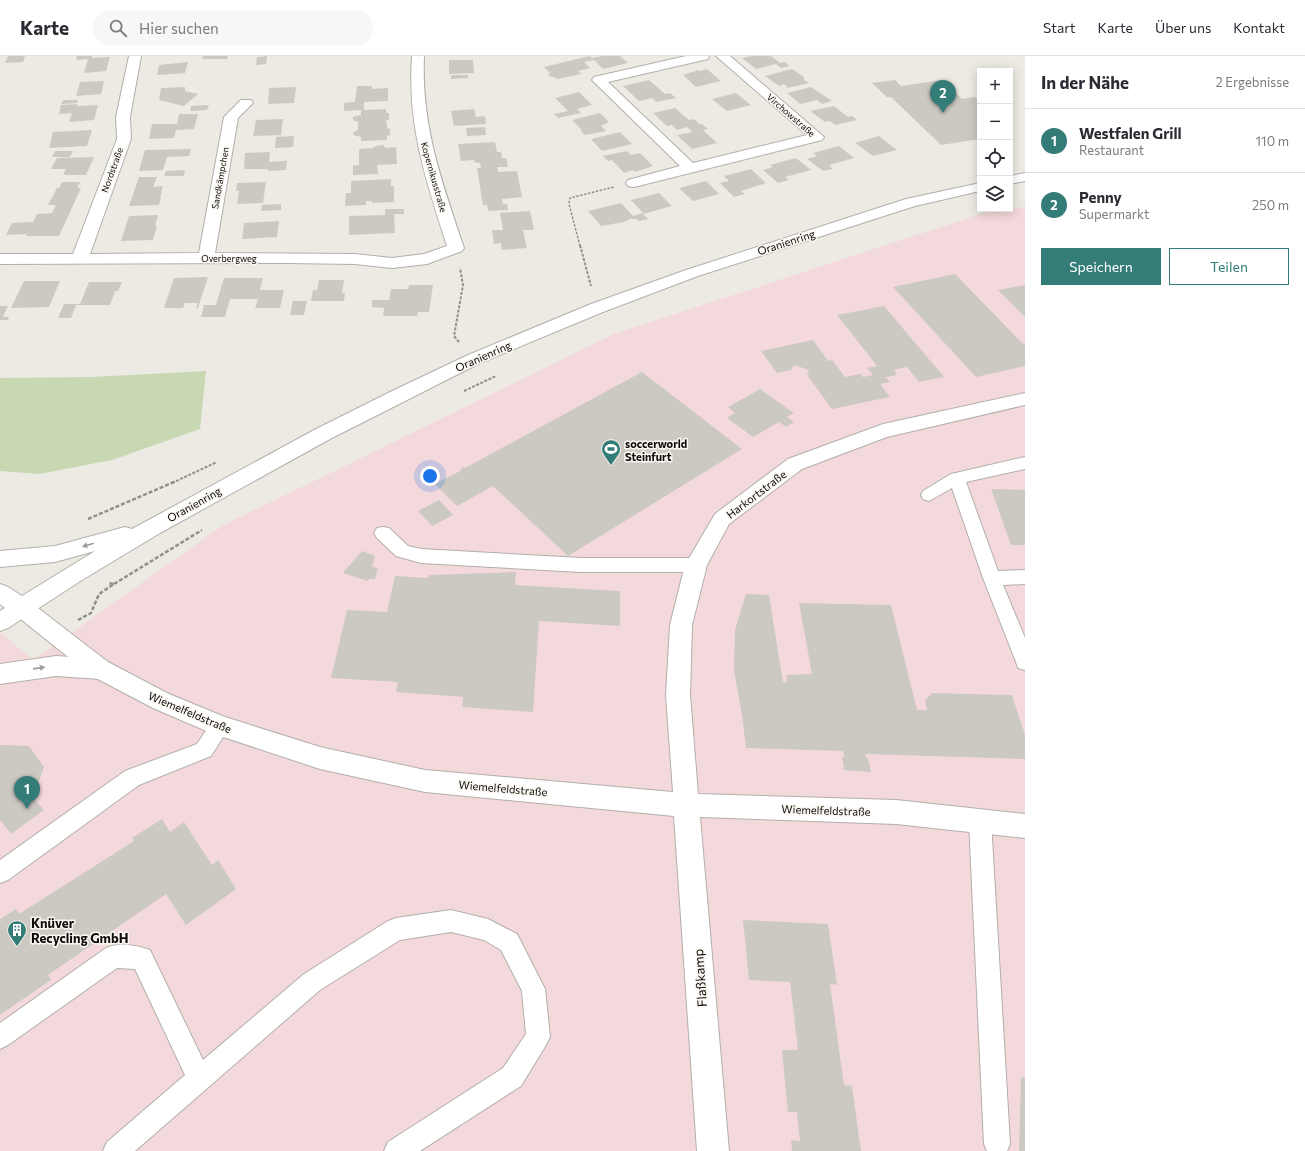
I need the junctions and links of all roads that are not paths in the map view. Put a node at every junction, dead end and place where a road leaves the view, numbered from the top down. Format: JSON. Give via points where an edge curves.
{"nodes":[{"id":1,"x":135,"y":56,"type":"edge"},
{"id":2,"x":418,"y":56,"type":"edge"},
{"id":3,"x":703,"y":56,"type":"edge"},
{"id":4,"x":722,"y":56,"type":"edge"},
{"id":5,"x":246,"y":103,"type":"dead end"},
{"id":6,"x":690,"y":168,"type":"junction"},
{"id":7,"x":1025,"y":177,"type":"edge"},
{"id":8,"x":1013,"y":179,"type":"edge"},
{"id":9,"x":633,"y":183,"type":"road end"},
{"id":10,"x":977,"y":188,"type":"edge"},
{"id":11,"x":456,"y":248,"type":"joint"},
{"id":12,"x":80,"y":258,"type":"junction"},
{"id":13,"x":206,"y":258,"type":"junction"},
{"id":14,"x":0,"y":259,"type":"edge"},
{"id":15,"x":1025,"y":398,"type":"edge"},
{"id":16,"x":1025,"y":463,"type":"edge"},
{"id":17,"x":957,"y":478,"type":"junction"},
{"id":18,"x":929,"y":495,"type":"dead end"},
{"id":19,"x":153,"y":527,"type":"junction"},
{"id":20,"x":383,"y":533,"type":"dead end"},
{"id":21,"x":0,"y":559,"type":"edge"},
{"id":22,"x":696,"y":565,"type":"junction"},
{"id":23,"x":1025,"y":577,"type":"edge"},
{"id":24,"x":992,"y":578,"type":"junction"},
{"id":25,"x":0,"y":592,"type":"edge"},
{"id":26,"x":21,"y":607,"type":"junction"},
{"id":27,"x":0,"y":622,"type":"edge"},
{"id":28,"x":1025,"y":662,"type":"edge"},
{"id":29,"x":100,"y":669,"type":"junction"},
{"id":30,"x":0,"y":674,"type":"edge"},
{"id":31,"x":220,"y":726,"type":"junction"},
{"id":32,"x":686,"y":805,"type":"junction"},
{"id":33,"x":980,"y":821,"type":"junction"},
{"id":34,"x":1025,"y":826,"type":"edge"},
{"id":35,"x":0,"y":873,"type":"edge"},
{"id":36,"x":0,"y":1037,"type":"edge"},
{"id":37,"x":200,"y":1079,"type":"junction"},
{"id":38,"x":997,"y":1144,"type":"dead end"},
{"id":39,"x":116,"y":1151,"type":"edge"},
{"id":40,"x":397,"y":1151,"type":"edge"},
{"id":41,"x":713,"y":1151,"type":"edge"}],
"edges":[{"from":1,"to":12,"type":"street","name":"Nordstraße","via":[[123,117],[124,139]]},
{"from":2,"to":11,"type":"street","name":"Kopernikusstraße","via":[[418,112],[427,157]]},
{"from":3,"to":6,"type":"street","via":[[599,80]]},
{"from":4,"to":6,"type":"street","name":"Virchowstraße","via":[[817,137]]},
{"from":5,"to":13,"type":"street","name":"Sandkämpchen","via":[[231,117]]},
{"from":6,"to":9,"type":"street","name":"Virchowstraße"},
{"from":7,"to":8,"type":"street"},
{"from":10,"to":19,"type":"street","name":"Oranienring","via":[[911,202],[692,273],[597,308],[474,359],[397,396]]},
{"from":11,"to":13,"type":"street","name":"Overbergweg","via":[[427,259],[392,263],[348,259]]},
{"from":12,"to":13,"type":"street","name":"Overbergweg"},
{"from":12,"to":14,"type":"street","name":"Overbergweg"},
{"from":15,"to":22,"type":"street","name":"Harkortstraße","via":[[883,431],[795,464],[722,520]]},
{"from":16,"to":17,"type":"lane"},
{"from":17,"to":18,"type":"lane"},
{"from":17,"to":24,"type":"lane"},
{"from":19,"to":21,"type":"street","one_way":true,"via":[[55,554]]},
{"from":19,"to":26,"type":"street","name":"Oranienring"},
{"from":20,"to":22,"type":"lane","via":[[402,550],[421,556],[582,564]]},
{"from":22,"to":32,"type":"street","name":"Harkortstraße","via":[[681,625],[678,695]]},
{"from":23,"to":24,"type":"lane"},
{"from":24,"to":28,"type":"lane"},
{"from":25,"to":26,"type":"street","name":"Wiemelfeldstraße"},
{"from":26,"to":27,"type":"street","name":"Oranienring"},
{"from":26,"to":29,"type":"street","name":"Wiemelfeldstraße"},
{"from":30,"to":29,"type":"street","one_way":true,"via":[[56,666]]},
{"from":29,"to":31,"type":"street","name":"Wiemelfeldstraße","via":[[161,701]]},
{"from":31,"to":32,"type":"street","name":"Wiemelfeldstraße","via":[[320,758],[425,781]]},
{"from":31,"to":35,"type":"lane","via":[[204,750],[132,778]]},
{"from":32,"to":33,"type":"street","name":"Wiemelfeldstraße","via":[[896,812]]},
{"from":32,"to":41,"type":"street","name":"Flaßkamp"},
{"from":33,"to":34,"type":"street","name":"Wiemelfeldstraße"},
{"from":33,"to":38,"type":"lane"},
{"from":36,"to":37,"type":"lane","via":[[114,956],[142,958]]},
{"from":37,"to":39,"type":"lane"},
{"from":37,"to":40,"type":"lane","via":[[312,982],[396,929],[451,922],[488,930],[509,942],[533,989],[538,1037],[512,1077]]}]}
